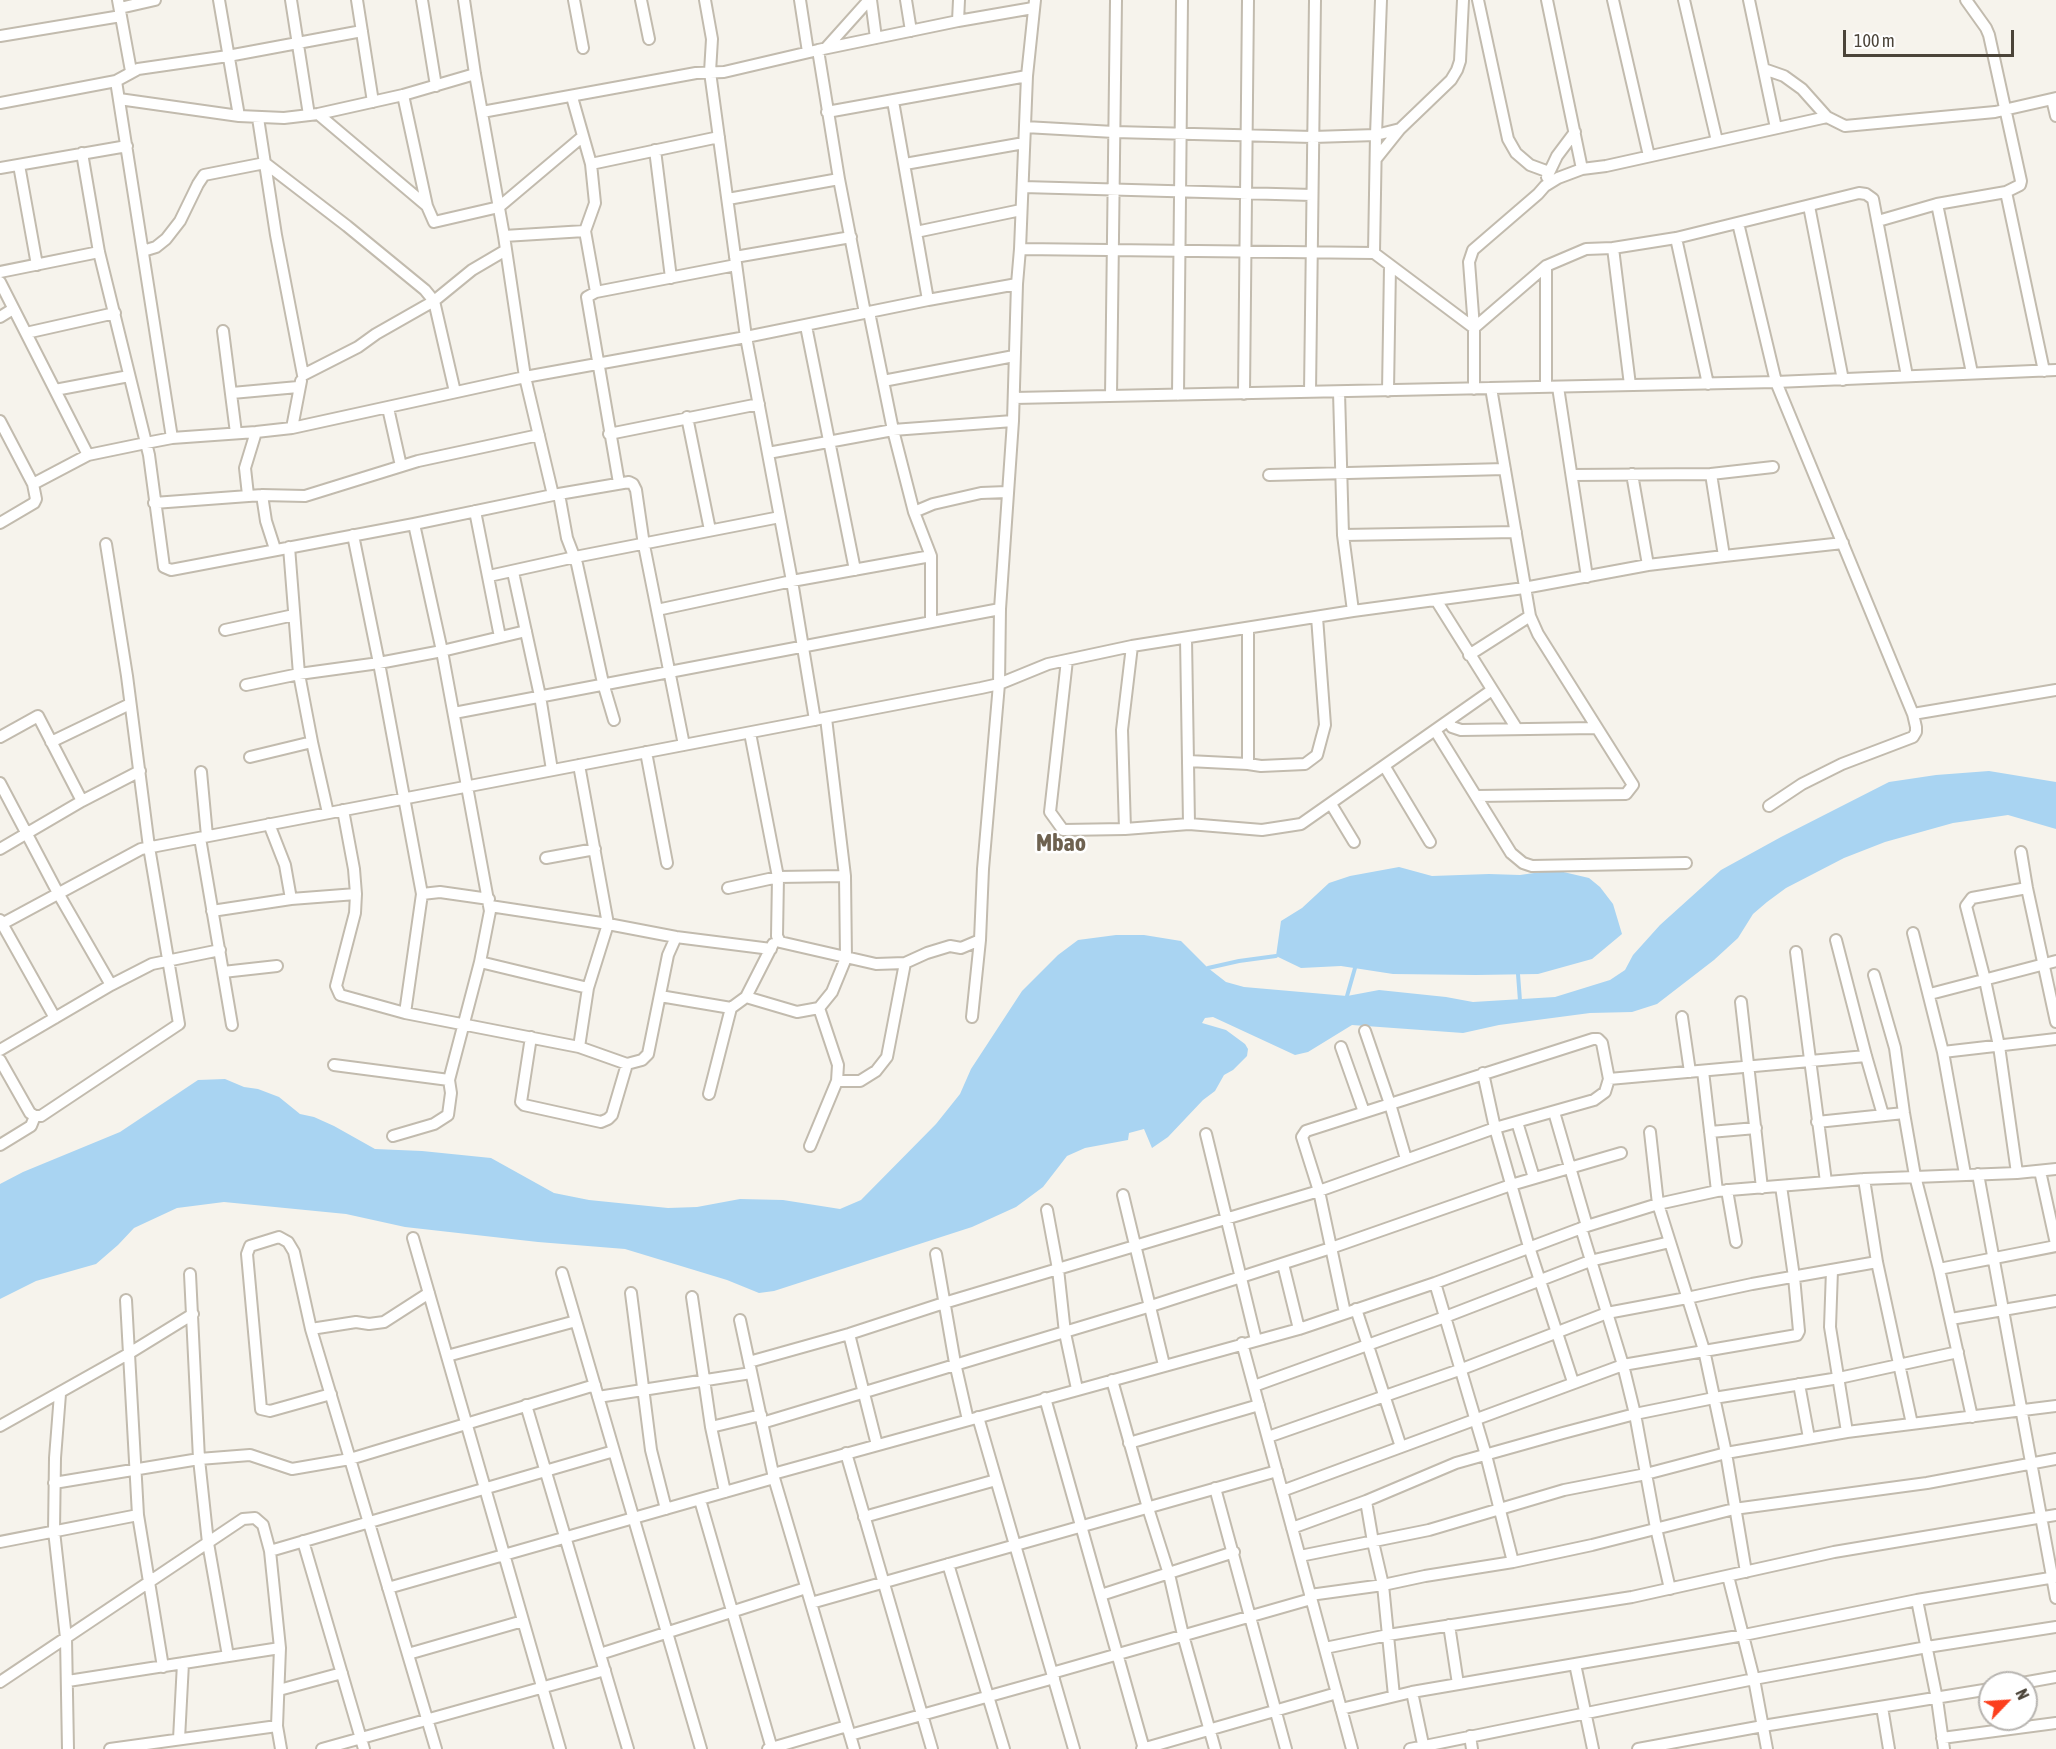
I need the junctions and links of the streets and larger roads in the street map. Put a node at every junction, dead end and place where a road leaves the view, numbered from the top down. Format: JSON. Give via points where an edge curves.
{"nodes":[{"id":1,"x":155,"y":0,"type":"edge"},
{"id":2,"x":219,"y":0,"type":"edge"},
{"id":3,"x":291,"y":0,"type":"edge"},
{"id":4,"x":357,"y":0,"type":"edge"},
{"id":5,"x":422,"y":0,"type":"edge"},
{"id":6,"x":464,"y":0,"type":"edge"},
{"id":7,"x":574,"y":0,"type":"edge"},
{"id":8,"x":641,"y":0,"type":"edge"},
{"id":9,"x":705,"y":0,"type":"edge"},
{"id":10,"x":800,"y":0,"type":"edge"},
{"id":11,"x":870,"y":0,"type":"edge"},
{"id":12,"x":906,"y":0,"type":"edge"},
{"id":13,"x":959,"y":0,"type":"edge"},
{"id":14,"x":1116,"y":0,"type":"edge"},
{"id":15,"x":1182,"y":0,"type":"edge"},
{"id":16,"x":1248,"y":0,"type":"edge"},
{"id":17,"x":1315,"y":0,"type":"edge"},
{"id":18,"x":1381,"y":0,"type":"edge"},
{"id":19,"x":1463,"y":0,"type":"edge"},
{"id":20,"x":1478,"y":0,"type":"edge"},
{"id":21,"x":1547,"y":0,"type":"edge"},
{"id":22,"x":1613,"y":0,"type":"edge"},
{"id":23,"x":1684,"y":0,"type":"edge"},
{"id":24,"x":1749,"y":0,"type":"edge"},
{"id":25,"x":1966,"y":0,"type":"edge"},
{"id":26,"x":1034,"y":4,"type":"edge"},
{"id":27,"x":120,"y":8,"type":"edge"},
{"id":28,"x":958,"y":21,"type":"junction"},
{"id":29,"x":362,"y":31,"type":"junction"},
{"id":30,"x":911,"y":31,"type":"junction"},
{"id":31,"x":0,"y":36,"type":"edge"},
{"id":32,"x":876,"y":38,"type":"junction"},
{"id":33,"x":649,"y":39,"type":"dead end"},
{"id":34,"x":298,"y":43,"type":"junction"},
{"id":35,"x":583,"y":48,"type":"dead end"},
{"id":36,"x":817,"y":50,"type":"junction"},
{"id":37,"x":228,"y":56,"type":"junction"},
{"id":38,"x":1764,"y":69,"type":"junction"},
{"id":39,"x":131,"y":71,"type":"junction"},
{"id":40,"x":710,"y":72,"type":"junction"},
{"id":41,"x":475,"y":74,"type":"junction"},
{"id":42,"x":1027,"y":76,"type":"junction"},
{"id":43,"x":116,"y":81,"type":"junction"},
{"id":44,"x":436,"y":86,"type":"junction"},
{"id":45,"x":403,"y":95,"type":"junction"},
{"id":46,"x":572,"y":97,"type":"junction"},
{"id":47,"x":119,"y":99,"type":"junction"},
{"id":48,"x":2054,"y":99,"type":"edge"},
{"id":49,"x":893,"y":101,"type":"junction"},
{"id":50,"x":373,"y":102,"type":"junction"},
{"id":51,"x":0,"y":103,"type":"edge"},
{"id":52,"x":2005,"y":110,"type":"junction"},
{"id":53,"x":482,"y":112,"type":"junction"},
{"id":54,"x":827,"y":112,"type":"junction"},
{"id":55,"x":314,"y":115,"type":"junction"},
{"id":56,"x":239,"y":116,"type":"junction"},
{"id":57,"x":2056,"y":116,"type":"edge"},
{"id":58,"x":1827,"y":117,"type":"junction"},
{"id":59,"x":258,"y":118,"type":"junction"},
{"id":60,"x":1025,"y":127,"type":"junction"},
{"id":61,"x":1776,"y":128,"type":"junction"},
{"id":62,"x":1400,"y":129,"type":"junction"},
{"id":63,"x":1114,"y":132,"type":"junction"},
{"id":64,"x":1575,"y":132,"type":"junction"},
{"id":65,"x":1181,"y":134,"type":"junction"},
{"id":66,"x":1247,"y":135,"type":"junction"},
{"id":67,"x":1376,"y":135,"type":"junction"},
{"id":68,"x":582,"y":137,"type":"junction"},
{"id":69,"x":719,"y":137,"type":"junction"},
{"id":70,"x":1313,"y":137,"type":"junction"},
{"id":71,"x":1717,"y":141,"type":"junction"},
{"id":72,"x":1024,"y":143,"type":"junction"},
{"id":73,"x":127,"y":146,"type":"junction"},
{"id":74,"x":655,"y":150,"type":"junction"},
{"id":75,"x":82,"y":153,"type":"junction"},
{"id":76,"x":1649,"y":156,"type":"junction"},
{"id":77,"x":1376,"y":159,"type":"junction"},
{"id":78,"x":265,"y":163,"type":"junction"},
{"id":79,"x":591,"y":164,"type":"junction"},
{"id":80,"x":904,"y":164,"type":"junction"},
{"id":81,"x":19,"y":165,"type":"junction"},
{"id":82,"x":0,"y":168,"type":"edge"},
{"id":83,"x":1582,"y":169,"type":"junction"},
{"id":84,"x":1549,"y":172,"type":"junction"},
{"id":85,"x":839,"y":178,"type":"junction"},
{"id":86,"x":1545,"y":186,"type":"junction"},
{"id":87,"x":1023,"y":187,"type":"junction"},
{"id":88,"x":1112,"y":189,"type":"junction"},
{"id":89,"x":1180,"y":191,"type":"junction"},
{"id":90,"x":2006,"y":192,"type":"junction"},
{"id":91,"x":1246,"y":193,"type":"junction"},
{"id":92,"x":1312,"y":195,"type":"junction"},
{"id":93,"x":728,"y":198,"type":"junction"},
{"id":94,"x":1937,"y":204,"type":"junction"},
{"id":95,"x":428,"y":206,"type":"junction"},
{"id":96,"x":499,"y":207,"type":"junction"},
{"id":97,"x":1809,"y":207,"type":"junction"},
{"id":98,"x":1021,"y":210,"type":"junction"},
{"id":99,"x":1878,"y":222,"type":"junction"},
{"id":100,"x":1738,"y":223,"type":"junction"},
{"id":101,"x":585,"y":231,"type":"junction"},
{"id":102,"x":916,"y":232,"type":"junction"},
{"id":103,"x":504,"y":236,"type":"junction"},
{"id":104,"x":851,"y":237,"type":"junction"},
{"id":105,"x":1676,"y":238,"type":"junction"},
{"id":106,"x":1613,"y":248,"type":"junction"},
{"id":107,"x":1020,"y":249,"type":"junction"},
{"id":108,"x":143,"y":250,"type":"junction"},
{"id":109,"x":506,"y":250,"type":"junction"},
{"id":110,"x":1112,"y":250,"type":"junction"},
{"id":111,"x":1179,"y":250,"type":"junction"},
{"id":112,"x":1246,"y":251,"type":"junction"},
{"id":113,"x":99,"y":252,"type":"junction"},
{"id":114,"x":1312,"y":252,"type":"junction"},
{"id":115,"x":1374,"y":253,"type":"junction"},
{"id":116,"x":736,"y":261,"type":"junction"},
{"id":117,"x":37,"y":265,"type":"junction"},
{"id":118,"x":1390,"y":266,"type":"junction"},
{"id":119,"x":1546,"y":266,"type":"junction"},
{"id":120,"x":0,"y":272,"type":"edge"},
{"id":121,"x":671,"y":278,"type":"junction"},
{"id":122,"x":0,"y":282,"type":"edge"},
{"id":123,"x":1017,"y":284,"type":"junction"},
{"id":124,"x":596,"y":292,"type":"junction"},
{"id":125,"x":928,"y":300,"type":"junction"},
{"id":126,"x":434,"y":301,"type":"junction"},
{"id":127,"x":13,"y":309,"type":"junction"},
{"id":128,"x":115,"y":313,"type":"junction"},
{"id":129,"x":867,"y":313,"type":"junction"},
{"id":130,"x":0,"y":317,"type":"edge"},
{"id":131,"x":806,"y":326,"type":"junction"},
{"id":132,"x":1474,"y":328,"type":"junction"},
{"id":133,"x":223,"y":331,"type":"dead end"},
{"id":134,"x":26,"y":333,"type":"junction"},
{"id":135,"x":746,"y":337,"type":"junction"},
{"id":136,"x":1014,"y":356,"type":"junction"},
{"id":137,"x":598,"y":364,"type":"junction"},
{"id":138,"x":2056,"y":370,"type":"edge"},
{"id":139,"x":2044,"y":371,"type":"junction"},
{"id":140,"x":1972,"y":373,"type":"junction"},
{"id":141,"x":303,"y":375,"type":"junction"},
{"id":142,"x":129,"y":376,"type":"junction"},
{"id":143,"x":1907,"y":376,"type":"junction"},
{"id":144,"x":525,"y":377,"type":"junction"},
{"id":145,"x":1843,"y":380,"type":"junction"},
{"id":146,"x":883,"y":381,"type":"junction"},
{"id":147,"x":1776,"y":382,"type":"junction"},
{"id":148,"x":1708,"y":384,"type":"junction"},
{"id":149,"x":1630,"y":385,"type":"junction"},
{"id":150,"x":298,"y":387,"type":"junction"},
{"id":151,"x":1546,"y":387,"type":"junction"},
{"id":152,"x":1558,"y":387,"type":"junction"},
{"id":153,"x":1491,"y":388,"type":"junction"},
{"id":154,"x":1474,"y":389,"type":"junction"},
{"id":155,"x":56,"y":390,"type":"junction"},
{"id":156,"x":1388,"y":391,"type":"junction"},
{"id":157,"x":455,"y":392,"type":"junction"},
{"id":158,"x":1310,"y":392,"type":"junction"},
{"id":159,"x":1339,"y":392,"type":"junction"},
{"id":160,"x":232,"y":393,"type":"junction"},
{"id":161,"x":1244,"y":394,"type":"junction"},
{"id":162,"x":1178,"y":395,"type":"junction"},
{"id":163,"x":1111,"y":396,"type":"junction"},
{"id":164,"x":1014,"y":398,"type":"junction"},
{"id":165,"x":759,"y":404,"type":"junction"},
{"id":166,"x":388,"y":408,"type":"junction"},
{"id":167,"x":687,"y":417,"type":"junction"},
{"id":168,"x":1013,"y":421,"type":"junction"},
{"id":169,"x":1,"y":427,"type":"edge"},
{"id":170,"x":292,"y":428,"type":"junction"},
{"id":171,"x":893,"y":430,"type":"junction"},
{"id":172,"x":256,"y":432,"type":"junction"},
{"id":173,"x":236,"y":433,"type":"junction"},
{"id":174,"x":609,"y":434,"type":"junction"},
{"id":175,"x":539,"y":435,"type":"junction"},
{"id":176,"x":172,"y":438,"type":"junction"},
{"id":177,"x":828,"y":441,"type":"junction"},
{"id":178,"x":146,"y":443,"type":"junction"},
{"id":179,"x":768,"y":453,"type":"junction"},
{"id":180,"x":88,"y":455,"type":"junction"},
{"id":181,"x":401,"y":465,"type":"junction"},
{"id":182,"x":1773,"y":467,"type":"dead end"},
{"id":183,"x":1505,"y":469,"type":"junction"},
{"id":184,"x":1341,"y":473,"type":"junction"},
{"id":185,"x":1632,"y":474,"type":"junction"},
{"id":186,"x":1711,"y":474,"type":"junction"},
{"id":187,"x":1269,"y":475,"type":"dead end"},
{"id":188,"x":1572,"y":475,"type":"junction"},
{"id":189,"x":619,"y":483,"type":"junction"},
{"id":190,"x":33,"y":484,"type":"junction"},
{"id":191,"x":1007,"y":492,"type":"junction"},
{"id":192,"x":248,"y":495,"type":"junction"},
{"id":193,"x":262,"y":495,"type":"junction"},
{"id":194,"x":556,"y":495,"type":"junction"},
{"id":195,"x":154,"y":502,"type":"junction"},
{"id":196,"x":475,"y":511,"type":"junction"},
{"id":197,"x":914,"y":512,"type":"junction"},
{"id":198,"x":780,"y":517,"type":"junction"},
{"id":199,"x":0,"y":523,"type":"edge"},
{"id":200,"x":414,"y":524,"type":"junction"},
{"id":201,"x":710,"y":530,"type":"junction"},
{"id":202,"x":1516,"y":532,"type":"junction"},
{"id":203,"x":353,"y":535,"type":"junction"},
{"id":204,"x":1343,"y":535,"type":"junction"},
{"id":205,"x":1843,"y":543,"type":"junction"},
{"id":206,"x":106,"y":544,"type":"dead end"},
{"id":207,"x":644,"y":545,"type":"junction"},
{"id":208,"x":289,"y":547,"type":"junction"},
{"id":209,"x":275,"y":549,"type":"junction"},
{"id":210,"x":931,"y":556,"type":"junction"},
{"id":211,"x":1724,"y":556,"type":"junction"},
{"id":212,"x":575,"y":557,"type":"junction"},
{"id":213,"x":1648,"y":565,"type":"junction"},
{"id":214,"x":855,"y":570,"type":"junction"},
{"id":215,"x":513,"y":572,"type":"junction"},
{"id":216,"x":489,"y":576,"type":"junction"},
{"id":217,"x":1587,"y":577,"type":"junction"},
{"id":218,"x":792,"y":581,"type":"junction"},
{"id":219,"x":1524,"y":588,"type":"junction"},
{"id":220,"x":1436,"y":600,"type":"junction"},
{"id":221,"x":1000,"y":609,"type":"junction"},
{"id":222,"x":657,"y":610,"type":"junction"},
{"id":223,"x":1353,"y":611,"type":"junction"},
{"id":224,"x":294,"y":615,"type":"junction"},
{"id":225,"x":1530,"y":616,"type":"junction"},
{"id":226,"x":1317,"y":617,"type":"junction"},
{"id":227,"x":931,"y":621,"type":"junction"},
{"id":228,"x":1248,"y":628,"type":"junction"},
{"id":229,"x":225,"y":630,"type":"dead end"},
{"id":230,"x":526,"y":631,"type":"junction"},
{"id":231,"x":500,"y":637,"type":"junction"},
{"id":232,"x":1186,"y":638,"type":"junction"},
{"id":233,"x":803,"y":646,"type":"junction"},
{"id":234,"x":1132,"y":646,"type":"junction"},
{"id":235,"x":442,"y":651,"type":"junction"},
{"id":236,"x":1469,"y":655,"type":"junction"},
{"id":237,"x":1067,"y":660,"type":"junction"},
{"id":238,"x":379,"y":663,"type":"junction"},
{"id":239,"x":670,"y":671,"type":"junction"},
{"id":240,"x":299,"y":674,"type":"junction"},
{"id":241,"x":603,"y":683,"type":"junction"},
{"id":242,"x":999,"y":684,"type":"junction"},
{"id":243,"x":246,"y":685,"type":"dead end"},
{"id":244,"x":1492,"y":690,"type":"junction"},
{"id":245,"x":2056,"y":690,"type":"edge"},
{"id":246,"x":540,"y":696,"type":"junction"},
{"id":247,"x":130,"y":704,"type":"junction"},
{"id":248,"x":454,"y":713,"type":"junction"},
{"id":249,"x":1913,"y":714,"type":"junction"},
{"id":250,"x":826,"y":717,"type":"junction"},
{"id":251,"x":614,"y":720,"type":"dead end"},
{"id":252,"x":814,"y":720,"type":"junction"},
{"id":253,"x":1448,"y":721,"type":"junction"},
{"id":254,"x":1596,"y":728,"type":"junction"},
{"id":255,"x":1517,"y":729,"type":"junction"},
{"id":256,"x":1435,"y":730,"type":"junction"},
{"id":257,"x":750,"y":732,"type":"junction"},
{"id":258,"x":0,"y":737,"type":"edge"},
{"id":259,"x":51,"y":742,"type":"junction"},
{"id":260,"x":312,"y":742,"type":"junction"},
{"id":261,"x":684,"y":745,"type":"junction"},
{"id":262,"x":646,"y":752,"type":"junction"},
{"id":263,"x":250,"y":757,"type":"dead end"},
{"id":264,"x":1188,"y":761,"type":"junction"},
{"id":265,"x":1248,"y":764,"type":"junction"},
{"id":266,"x":579,"y":765,"type":"junction"},
{"id":267,"x":1385,"y":766,"type":"junction"},
{"id":268,"x":552,"y":770,"type":"junction"},
{"id":269,"x":140,"y":771,"type":"junction"},
{"id":270,"x":201,"y":772,"type":"dead end"},
{"id":271,"x":0,"y":783,"type":"edge"},
{"id":272,"x":467,"y":787,"type":"junction"},
{"id":273,"x":1476,"y":796,"type":"junction"},
{"id":274,"x":404,"y":799,"type":"junction"},
{"id":275,"x":82,"y":801,"type":"junction"},
{"id":276,"x":1331,"y":804,"type":"junction"},
{"id":277,"x":1769,"y":806,"type":"dead end"},
{"id":278,"x":343,"y":810,"type":"junction"},
{"id":279,"x":328,"y":813,"type":"junction"},
{"id":280,"x":269,"y":824,"type":"junction"},
{"id":281,"x":1188,"y":824,"type":"junction"},
{"id":282,"x":1125,"y":829,"type":"junction"},
{"id":283,"x":27,"y":834,"type":"junction"},
{"id":284,"x":204,"y":837,"type":"junction"},
{"id":285,"x":1354,"y":842,"type":"dead end"},
{"id":286,"x":1430,"y":842,"type":"dead end"},
{"id":287,"x":149,"y":847,"type":"junction"},
{"id":288,"x":0,"y":849,"type":"edge"},
{"id":289,"x":595,"y":849,"type":"junction"},
{"id":290,"x":2021,"y":852,"type":"dead end"},
{"id":291,"x":546,"y":858,"type":"dead end"},
{"id":292,"x":667,"y":862,"type":"dead end"},
{"id":293,"x":1686,"y":863,"type":"dead end"},
{"id":294,"x":845,"y":876,"type":"junction"},
{"id":295,"x":778,"y":877,"type":"junction"},
{"id":296,"x":728,"y":888,"type":"dead end"},
{"id":297,"x":2027,"y":888,"type":"junction"},
{"id":298,"x":58,"y":893,"type":"junction"},
{"id":299,"x":356,"y":894,"type":"junction"},
{"id":300,"x":422,"y":894,"type":"junction"},
{"id":301,"x":291,"y":899,"type":"junction"},
{"id":302,"x":490,"y":903,"type":"junction"},
{"id":303,"x":212,"y":911,"type":"junction"},
{"id":304,"x":1,"y":923,"type":"edge"},
{"id":305,"x":608,"y":924,"type":"junction"},
{"id":306,"x":1913,"y":933,"type":"dead end"},
{"id":307,"x":777,"y":936,"type":"junction"},
{"id":308,"x":676,"y":937,"type":"junction"},
{"id":309,"x":980,"y":940,"type":"junction"},
{"id":310,"x":1836,"y":940,"type":"dead end"},
{"id":311,"x":771,"y":949,"type":"junction"},
{"id":312,"x":220,"y":950,"type":"junction"},
{"id":313,"x":1796,"y":952,"type":"dead end"},
{"id":314,"x":846,"y":958,"type":"junction"},
{"id":315,"x":168,"y":961,"type":"junction"},
{"id":316,"x":2056,"y":961,"type":"edge"},
{"id":317,"x":480,"y":962,"type":"junction"},
{"id":318,"x":904,"y":963,"type":"junction"},
{"id":319,"x":2044,"y":963,"type":"junction"},
{"id":320,"x":277,"y":966,"type":"dead end"},
{"id":321,"x":223,"y":972,"type":"junction"},
{"id":322,"x":1874,"y":975,"type":"dead end"},
{"id":323,"x":1985,"y":980,"type":"junction"},
{"id":324,"x":111,"y":985,"type":"junction"},
{"id":325,"x":588,"y":988,"type":"junction"},
{"id":326,"x":1929,"y":994,"type":"junction"},
{"id":327,"x":660,"y":996,"type":"junction"},
{"id":328,"x":746,"y":997,"type":"junction"},
{"id":329,"x":1741,"y":1002,"type":"dead end"},
{"id":330,"x":731,"y":1008,"type":"junction"},
{"id":331,"x":819,"y":1008,"type":"junction"},
{"id":332,"x":405,"y":1013,"type":"junction"},
{"id":333,"x":972,"y":1017,"type":"dead end"},
{"id":334,"x":1682,"y":1017,"type":"dead end"},
{"id":335,"x":55,"y":1018,"type":"junction"},
{"id":336,"x":2056,"y":1022,"type":"edge"},
{"id":337,"x":232,"y":1024,"type":"dead end"},
{"id":338,"x":463,"y":1024,"type":"junction"},
{"id":339,"x":1365,"y":1031,"type":"dead end"},
{"id":340,"x":531,"y":1037,"type":"junction"},
{"id":341,"x":2056,"y":1039,"type":"edge"},
{"id":342,"x":2000,"y":1046,"type":"junction"},
{"id":343,"x":579,"y":1047,"type":"junction"},
{"id":344,"x":1341,"y":1047,"type":"dead end"},
{"id":345,"x":0,"y":1050,"type":"edge"},
{"id":346,"x":1943,"y":1052,"type":"junction"},
{"id":347,"x":1866,"y":1056,"type":"junction"},
{"id":348,"x":0,"y":1060,"type":"edge"},
{"id":349,"x":1809,"y":1062,"type":"junction"},
{"id":350,"x":627,"y":1064,"type":"junction"},
{"id":351,"x":334,"y":1065,"type":"dead end"},
{"id":352,"x":1748,"y":1066,"type":"junction"},
{"id":353,"x":1703,"y":1071,"type":"junction"},
{"id":354,"x":1690,"y":1072,"type":"junction"},
{"id":355,"x":1483,"y":1073,"type":"junction"},
{"id":356,"x":1609,"y":1079,"type":"junction"},
{"id":357,"x":449,"y":1080,"type":"junction"},
{"id":358,"x":837,"y":1081,"type":"junction"},
{"id":359,"x":709,"y":1094,"type":"dead end"},
{"id":360,"x":1390,"y":1104,"type":"junction"},
{"id":361,"x":1364,"y":1112,"type":"junction"},
{"id":362,"x":1554,"y":1112,"type":"junction"},
{"id":363,"x":1904,"y":1113,"type":"junction"},
{"id":364,"x":1883,"y":1115,"type":"junction"},
{"id":365,"x":35,"y":1116,"type":"junction"},
{"id":366,"x":1517,"y":1122,"type":"junction"},
{"id":367,"x":1817,"y":1122,"type":"junction"},
{"id":368,"x":1495,"y":1128,"type":"junction"},
{"id":369,"x":1756,"y":1128,"type":"junction"},
{"id":370,"x":1650,"y":1132,"type":"dead end"},
{"id":371,"x":1710,"y":1132,"type":"junction"},
{"id":372,"x":1206,"y":1134,"type":"dead end"},
{"id":373,"x":393,"y":1136,"type":"dead end"},
{"id":374,"x":0,"y":1145,"type":"edge"},
{"id":375,"x":810,"y":1146,"type":"dead end"},
{"id":376,"x":1621,"y":1153,"type":"dead end"},
{"id":377,"x":1406,"y":1159,"type":"junction"},
{"id":378,"x":1570,"y":1168,"type":"junction"},
{"id":379,"x":2056,"y":1169,"type":"edge"},
{"id":380,"x":2040,"y":1171,"type":"junction"},
{"id":381,"x":2017,"y":1173,"type":"junction"},
{"id":382,"x":1965,"y":1174,"type":"junction"},
{"id":383,"x":1978,"y":1174,"type":"junction"},
{"id":384,"x":1915,"y":1176,"type":"junction"},
{"id":385,"x":1534,"y":1178,"type":"junction"},
{"id":386,"x":1864,"y":1179,"type":"junction"},
{"id":387,"x":1826,"y":1182,"type":"junction"},
{"id":388,"x":1511,"y":1185,"type":"junction"},
{"id":389,"x":1781,"y":1186,"type":"junction"},
{"id":390,"x":1762,"y":1188,"type":"junction"},
{"id":391,"x":1722,"y":1190,"type":"junction"},
{"id":392,"x":1318,"y":1191,"type":"junction"},
{"id":393,"x":1123,"y":1195,"type":"dead end"},
{"id":394,"x":1658,"y":1204,"type":"junction"},
{"id":395,"x":1047,"y":1210,"type":"dead end"},
{"id":396,"x":1226,"y":1218,"type":"junction"},
{"id":397,"x":1584,"y":1227,"type":"junction"},
{"id":398,"x":413,"y":1238,"type":"dead end"},
{"id":399,"x":1670,"y":1242,"type":"junction"},
{"id":400,"x":1736,"y":1242,"type":"dead end"},
{"id":401,"x":2056,"y":1245,"type":"edge"},
{"id":402,"x":1137,"y":1246,"type":"junction"},
{"id":403,"x":1529,"y":1247,"type":"junction"},
{"id":404,"x":1331,"y":1248,"type":"junction"},
{"id":405,"x":936,"y":1254,"type":"dead end"},
{"id":406,"x":1994,"y":1258,"type":"junction"},
{"id":407,"x":1590,"y":1261,"type":"junction"},
{"id":408,"x":1877,"y":1262,"type":"junction"},
{"id":409,"x":1283,"y":1264,"type":"junction"},
{"id":410,"x":1058,"y":1269,"type":"junction"},
{"id":411,"x":1939,"y":1269,"type":"junction"},
{"id":412,"x":1832,"y":1270,"type":"junction"},
{"id":413,"x":562,"y":1273,"type":"dead end"},
{"id":414,"x":190,"y":1274,"type":"dead end"},
{"id":415,"x":1241,"y":1277,"type":"junction"},
{"id":416,"x":1794,"y":1277,"type":"junction"},
{"id":417,"x":1539,"y":1280,"type":"junction"},
{"id":418,"x":1435,"y":1282,"type":"junction"},
{"id":419,"x":429,"y":1293,"type":"junction"},
{"id":420,"x":631,"y":1293,"type":"dead end"},
{"id":421,"x":692,"y":1297,"type":"dead end"},
{"id":422,"x":1687,"y":1298,"type":"junction"},
{"id":423,"x":126,"y":1300,"type":"dead end"},
{"id":424,"x":2056,"y":1301,"type":"edge"},
{"id":425,"x":944,"y":1303,"type":"junction"},
{"id":426,"x":1151,"y":1306,"type":"junction"},
{"id":427,"x":1356,"y":1309,"type":"junction"},
{"id":428,"x":2003,"y":1310,"type":"junction"},
{"id":429,"x":1345,"y":1313,"type":"junction"},
{"id":430,"x":1607,"y":1313,"type":"junction"},
{"id":431,"x":193,"y":1314,"type":"junction"},
{"id":432,"x":1445,"y":1317,"type":"junction"},
{"id":433,"x":1950,"y":1319,"type":"junction"},
{"id":434,"x":740,"y":1320,"type":"dead end"},
{"id":435,"x":576,"y":1321,"type":"junction"},
{"id":436,"x":311,"y":1329,"type":"junction"},
{"id":437,"x":1299,"y":1329,"type":"junction"},
{"id":438,"x":1557,"y":1331,"type":"junction"},
{"id":439,"x":1065,"y":1333,"type":"junction"},
{"id":440,"x":849,"y":1334,"type":"junction"},
{"id":441,"x":1256,"y":1340,"type":"junction"},
{"id":442,"x":1242,"y":1343,"type":"junction"},
{"id":443,"x":1367,"y":1344,"type":"junction"},
{"id":444,"x":1704,"y":1350,"type":"junction"},
{"id":445,"x":1958,"y":1352,"type":"junction"},
{"id":446,"x":128,"y":1354,"type":"junction"},
{"id":447,"x":447,"y":1356,"type":"junction"},
{"id":448,"x":955,"y":1364,"type":"junction"},
{"id":449,"x":1164,"y":1365,"type":"junction"},
{"id":450,"x":1623,"y":1365,"type":"junction"},
{"id":451,"x":1899,"y":1365,"type":"junction"},
{"id":452,"x":750,"y":1368,"type":"junction"},
{"id":453,"x":1462,"y":1369,"type":"junction"},
{"id":454,"x":1839,"y":1378,"type":"junction"},
{"id":455,"x":1112,"y":1380,"type":"junction"},
{"id":456,"x":704,"y":1381,"type":"junction"},
{"id":457,"x":1573,"y":1382,"type":"junction"},
{"id":458,"x":1800,"y":1384,"type":"junction"},
{"id":459,"x":595,"y":1385,"type":"junction"},
{"id":460,"x":1254,"y":1386,"type":"junction"},
{"id":461,"x":1077,"y":1389,"type":"junction"},
{"id":462,"x":643,"y":1390,"type":"junction"},
{"id":463,"x":60,"y":1394,"type":"junction"},
{"id":464,"x":331,"y":1394,"type":"junction"},
{"id":465,"x":864,"y":1394,"type":"junction"},
{"id":466,"x":1383,"y":1396,"type":"junction"},
{"id":467,"x":598,"y":1397,"type":"junction"},
{"id":468,"x":1046,"y":1398,"type":"junction"},
{"id":469,"x":1714,"y":1398,"type":"junction"},
{"id":470,"x":526,"y":1405,"type":"junction"},
{"id":471,"x":1259,"y":1405,"type":"junction"},
{"id":472,"x":2056,"y":1406,"type":"edge"},
{"id":473,"x":2022,"y":1411,"type":"junction"},
{"id":474,"x":1635,"y":1414,"type":"junction"},
{"id":475,"x":1972,"y":1417,"type":"junction"},
{"id":476,"x":973,"y":1418,"type":"junction"},
{"id":477,"x":761,"y":1419,"type":"junction"},
{"id":478,"x":1476,"y":1419,"type":"junction"},
{"id":479,"x":466,"y":1424,"type":"junction"},
{"id":480,"x":1912,"y":1424,"type":"junction"},
{"id":481,"x":0,"y":1426,"type":"edge"},
{"id":482,"x":711,"y":1427,"type":"junction"},
{"id":483,"x":1847,"y":1432,"type":"junction"},
{"id":484,"x":1268,"y":1437,"type":"junction"},
{"id":485,"x":1809,"y":1438,"type":"junction"},
{"id":486,"x":1130,"y":1443,"type":"junction"},
{"id":487,"x":876,"y":1445,"type":"junction"},
{"id":488,"x":1401,"y":1447,"type":"junction"},
{"id":489,"x":614,"y":1451,"type":"junction"},
{"id":490,"x":1726,"y":1453,"type":"junction"},
{"id":491,"x":846,"y":1454,"type":"junction"},
{"id":492,"x":1486,"y":1455,"type":"junction"},
{"id":493,"x":350,"y":1458,"type":"junction"},
{"id":494,"x":200,"y":1459,"type":"junction"},
{"id":495,"x":2056,"y":1459,"type":"edge"},
{"id":496,"x":2031,"y":1463,"type":"junction"},
{"id":497,"x":135,"y":1470,"type":"junction"},
{"id":498,"x":546,"y":1471,"type":"junction"},
{"id":499,"x":1277,"y":1471,"type":"junction"},
{"id":500,"x":1646,"y":1474,"type":"junction"},
{"id":501,"x":774,"y":1476,"type":"junction"},
{"id":502,"x":996,"y":1480,"type":"junction"},
{"id":503,"x":54,"y":1483,"type":"junction"},
{"id":504,"x":1215,"y":1488,"type":"junction"},
{"id":505,"x":485,"y":1489,"type":"junction"},
{"id":506,"x":1282,"y":1491,"type":"junction"},
{"id":507,"x":725,"y":1492,"type":"junction"},
{"id":508,"x":700,"y":1500,"type":"junction"},
{"id":509,"x":1366,"y":1501,"type":"junction"},
{"id":510,"x":1148,"y":1508,"type":"junction"},
{"id":511,"x":666,"y":1509,"type":"junction"},
{"id":512,"x":1501,"y":1509,"type":"junction"},
{"id":513,"x":1734,"y":1509,"type":"junction"},
{"id":514,"x":138,"y":1515,"type":"junction"},
{"id":515,"x":2056,"y":1515,"type":"edge"},
{"id":516,"x":864,"y":1517,"type":"junction"},
{"id":517,"x":2041,"y":1517,"type":"junction"},
{"id":518,"x":634,"y":1518,"type":"junction"},
{"id":519,"x":369,"y":1522,"type":"junction"},
{"id":520,"x":1081,"y":1526,"type":"junction"},
{"id":521,"x":1292,"y":1528,"type":"junction"},
{"id":522,"x":1656,"y":1528,"type":"junction"},
{"id":523,"x":54,"y":1531,"type":"junction"},
{"id":524,"x":566,"y":1538,"type":"junction"},
{"id":525,"x":0,"y":1542,"type":"edge"},
{"id":526,"x":303,"y":1542,"type":"junction"},
{"id":527,"x":1373,"y":1542,"type":"junction"},
{"id":528,"x":208,"y":1543,"type":"junction"},
{"id":529,"x":1015,"y":1545,"type":"junction"},
{"id":530,"x":270,"y":1551,"type":"junction"},
{"id":531,"x":1234,"y":1552,"type":"junction"},
{"id":532,"x":504,"y":1555,"type":"junction"},
{"id":533,"x":1300,"y":1556,"type":"junction"},
{"id":534,"x":1513,"y":1562,"type":"junction"},
{"id":535,"x":948,"y":1564,"type":"junction"},
{"id":536,"x":1746,"y":1572,"type":"junction"},
{"id":537,"x":1169,"y":1574,"type":"junction"},
{"id":538,"x":1728,"y":1576,"type":"junction"},
{"id":539,"x":2054,"y":1577,"type":"edge"},
{"id":540,"x":148,"y":1583,"type":"junction"},
{"id":541,"x":884,"y":1583,"type":"junction"},
{"id":542,"x":1383,"y":1585,"type":"junction"},
{"id":543,"x":388,"y":1588,"type":"junction"},
{"id":544,"x":806,"y":1588,"type":"junction"},
{"id":545,"x":1670,"y":1589,"type":"junction"},
{"id":546,"x":1101,"y":1594,"type":"junction"},
{"id":547,"x":1311,"y":1597,"type":"junction"},
{"id":548,"x":2056,"y":1599,"type":"edge"},
{"id":549,"x":1917,"y":1600,"type":"junction"},
{"id":550,"x":811,"y":1603,"type":"junction"},
{"id":551,"x":732,"y":1611,"type":"junction"},
{"id":552,"x":1250,"y":1616,"type":"junction"},
{"id":553,"x":523,"y":1621,"type":"junction"},
{"id":554,"x":1449,"y":1625,"type":"junction"},
{"id":555,"x":2056,"y":1627,"type":"edge"},
{"id":556,"x":667,"y":1632,"type":"junction"},
{"id":557,"x":1183,"y":1635,"type":"junction"},
{"id":558,"x":1388,"y":1635,"type":"junction"},
{"id":559,"x":1744,"y":1635,"type":"junction"},
{"id":560,"x":66,"y":1638,"type":"junction"},
{"id":561,"x":1927,"y":1647,"type":"junction"},
{"id":562,"x":280,"y":1648,"type":"junction"},
{"id":563,"x":1324,"y":1648,"type":"junction"},
{"id":564,"x":408,"y":1654,"type":"junction"},
{"id":565,"x":600,"y":1654,"type":"junction"},
{"id":566,"x":1117,"y":1654,"type":"junction"},
{"id":567,"x":228,"y":1656,"type":"junction"},
{"id":568,"x":183,"y":1663,"type":"junction"},
{"id":569,"x":1575,"y":1664,"type":"junction"},
{"id":570,"x":163,"y":1667,"type":"junction"},
{"id":571,"x":604,"y":1670,"type":"junction"},
{"id":572,"x":342,"y":1673,"type":"junction"},
{"id":573,"x":1053,"y":1676,"type":"junction"},
{"id":574,"x":2056,"y":1677,"type":"edge"},
{"id":575,"x":1754,"y":1679,"type":"junction"},
{"id":576,"x":2038,"y":1680,"type":"edge"},
{"id":577,"x":68,"y":1681,"type":"junction"},
{"id":578,"x":0,"y":1682,"type":"edge"},
{"id":579,"x":1458,"y":1684,"type":"junction"},
{"id":580,"x":542,"y":1687,"type":"junction"},
{"id":581,"x":279,"y":1690,"type":"junction"},
{"id":582,"x":1978,"y":1691,"type":"edge"},
{"id":583,"x":1412,"y":1692,"type":"junction"},
{"id":584,"x":1337,"y":1694,"type":"junction"},
{"id":585,"x":1394,"y":1696,"type":"junction"},
{"id":586,"x":988,"y":1697,"type":"junction"},
{"id":587,"x":1936,"y":1699,"type":"junction"},
{"id":588,"x":1882,"y":1707,"type":"junction"},
{"id":589,"x":1341,"y":1709,"type":"junction"},
{"id":590,"x":1276,"y":1711,"type":"junction"},
{"id":591,"x":1585,"y":1713,"type":"junction"},
{"id":592,"x":922,"y":1715,"type":"junction"},
{"id":593,"x":427,"y":1719,"type":"junction"},
{"id":594,"x":2056,"y":1723,"type":"edge"},
{"id":595,"x":277,"y":1726,"type":"junction"},
{"id":596,"x":1763,"y":1726,"type":"junction"},
{"id":597,"x":1210,"y":1730,"type":"junction"},
{"id":598,"x":848,"y":1731,"type":"junction"},
{"id":599,"x":1470,"y":1736,"type":"junction"},
{"id":600,"x":179,"y":1740,"type":"junction"},
{"id":601,"x":363,"y":1743,"type":"edge"},
{"id":602,"x":1943,"y":1744,"type":"edge"},
{"id":603,"x":149,"y":1746,"type":"edge"},
{"id":604,"x":1424,"y":1748,"type":"edge"},
{"id":605,"x":68,"y":1749,"type":"edge"},
{"id":606,"x":110,"y":1749,"type":"edge"},
{"id":607,"x":281,"y":1749,"type":"edge"},
{"id":608,"x":322,"y":1749,"type":"edge"},
{"id":609,"x":436,"y":1749,"type":"edge"},
{"id":610,"x":560,"y":1749,"type":"edge"},
{"id":611,"x":628,"y":1749,"type":"edge"},
{"id":612,"x":701,"y":1749,"type":"edge"},
{"id":613,"x":771,"y":1749,"type":"edge"},
{"id":614,"x":854,"y":1749,"type":"edge"},
{"id":615,"x":932,"y":1749,"type":"edge"},
{"id":616,"x":1004,"y":1749,"type":"edge"},
{"id":617,"x":1074,"y":1749,"type":"edge"},
{"id":618,"x":1143,"y":1749,"type":"edge"},
{"id":619,"x":1215,"y":1749,"type":"edge"},
{"id":620,"x":1286,"y":1749,"type":"edge"},
{"id":621,"x":1352,"y":1749,"type":"edge"},
{"id":622,"x":1410,"y":1749,"type":"edge"},
{"id":623,"x":1472,"y":1749,"type":"edge"},
{"id":624,"x":1593,"y":1749,"type":"edge"},
{"id":625,"x":1638,"y":1749,"type":"edge"},
{"id":626,"x":1767,"y":1749,"type":"edge"},
{"id":627,"x":1889,"y":1749,"type":"edge"}],
"edges":[{"from":1,"to":27,"type":"street"},
{"from":2,"to":37,"type":"street"},
{"from":3,"to":34,"type":"street"},
{"from":4,"to":29,"type":"street"},
{"from":5,"to":44,"type":"street"},
{"from":6,"to":41,"type":"street"},
{"from":7,"to":35,"type":"street"},
{"from":8,"to":33,"type":"street"},
{"from":9,"to":40,"type":"street","via":[[712,39]]},
{"from":10,"to":36,"type":"street"},
{"from":11,"to":32,"type":"street"},
{"from":11,"to":36,"type":"street"},
{"from":12,"to":30,"type":"street"},
{"from":13,"to":28,"type":"street"},
{"from":14,"to":63,"type":"street"},
{"from":15,"to":65,"type":"street"},
{"from":16,"to":66,"type":"street"},
{"from":17,"to":70,"type":"street"},
{"from":18,"to":67,"type":"street"},
{"from":19,"to":62,"type":"street","via":[[1457,70]]},
{"from":20,"to":84,"type":"street","via":[[1508,140],[1530,165]]},
{"from":21,"to":64,"type":"street"},
{"from":22,"to":76,"type":"street"},
{"from":23,"to":71,"type":"street"},
{"from":24,"to":38,"type":"street"},
{"from":25,"to":52,"type":"street","via":[[1989,35]]},
{"from":26,"to":28,"type":"street"},
{"from":26,"to":42,"type":"street"},
{"from":27,"to":31,"type":"street"},
{"from":27,"to":39,"type":"street"},
{"from":28,"to":30,"type":"street"},
{"from":29,"to":34,"type":"street"},
{"from":29,"to":50,"type":"street"},
{"from":30,"to":32,"type":"street"},
{"from":32,"to":36,"type":"street"},
{"from":34,"to":37,"type":"street"},
{"from":34,"to":55,"type":"street"},
{"from":36,"to":40,"type":"street"},
{"from":36,"to":54,"type":"street"},
{"from":37,"to":39,"type":"street"},
{"from":37,"to":56,"type":"street"},
{"from":38,"to":58,"type":"street","via":[[1784,76],[1802,89]]},
{"from":38,"to":61,"type":"street"},
{"from":39,"to":43,"type":"street"},
{"from":40,"to":46,"type":"street"},
{"from":40,"to":69,"type":"street"},
{"from":41,"to":44,"type":"street"},
{"from":41,"to":53,"type":"street"},
{"from":42,"to":49,"type":"street"},
{"from":42,"to":60,"type":"street"},
{"from":43,"to":47,"type":"street"},
{"from":43,"to":51,"type":"street"},
{"from":44,"to":45,"type":"street"},
{"from":45,"to":50,"type":"street"},
{"from":45,"to":95,"type":"street"},
{"from":46,"to":53,"type":"street"},
{"from":46,"to":68,"type":"street"},
{"from":47,"to":56,"type":"street"},
{"from":47,"to":73,"type":"street"},
{"from":48,"to":52,"type":"street"},
{"from":48,"to":57,"type":"street"},
{"from":49,"to":54,"type":"street"},
{"from":49,"to":80,"type":"street"},
{"from":50,"to":55,"type":"street"},
{"from":52,"to":58,"type":"street","via":[[1845,126]]},
{"from":52,"to":90,"type":"street","via":[[2021,181]]},
{"from":53,"to":96,"type":"street"},
{"from":54,"to":85,"type":"street"},
{"from":55,"to":59,"type":"street"},
{"from":55,"to":95,"type":"street"},
{"from":56,"to":59,"type":"street"},
{"from":58,"to":61,"type":"street"},
{"from":59,"to":78,"type":"street"},
{"from":60,"to":63,"type":"street"},
{"from":60,"to":72,"type":"street"},
{"from":61,"to":71,"type":"street"},
{"from":62,"to":67,"type":"street"},
{"from":62,"to":77,"type":"street"},
{"from":63,"to":65,"type":"street"},
{"from":63,"to":88,"type":"street"},
{"from":64,"to":83,"type":"street"},
{"from":64,"to":84,"type":"street"},
{"from":65,"to":66,"type":"street"},
{"from":65,"to":89,"type":"street"},
{"from":66,"to":70,"type":"street"},
{"from":66,"to":91,"type":"street"},
{"from":67,"to":70,"type":"street"},
{"from":67,"to":77,"type":"street"},
{"from":68,"to":79,"type":"street"},
{"from":68,"to":96,"type":"street"},
{"from":69,"to":74,"type":"street"},
{"from":69,"to":93,"type":"street"},
{"from":70,"to":92,"type":"street"},
{"from":71,"to":76,"type":"street"},
{"from":72,"to":80,"type":"street"},
{"from":72,"to":87,"type":"street"},
{"from":73,"to":75,"type":"street"},
{"from":73,"to":108,"type":"street"},
{"from":74,"to":79,"type":"street"},
{"from":74,"to":121,"type":"street"},
{"from":75,"to":81,"type":"street"},
{"from":75,"to":113,"type":"street"},
{"from":76,"to":83,"type":"street"},
{"from":77,"to":115,"type":"street"},
{"from":78,"to":108,"type":"street","via":[[204,175],[188,208],[166,239]]},
{"from":78,"to":126,"type":"street"},
{"from":78,"to":141,"type":"street"},
{"from":79,"to":101,"type":"street","via":[[595,203]]},
{"from":80,"to":102,"type":"street"},
{"from":81,"to":82,"type":"street"},
{"from":81,"to":117,"type":"street"},
{"from":83,"to":86,"type":"street"},
{"from":84,"to":86,"type":"street"},
{"from":85,"to":93,"type":"street"},
{"from":85,"to":104,"type":"street"},
{"from":86,"to":132,"type":"street","via":[[1473,250],[1469,262]]},
{"from":87,"to":88,"type":"street"},
{"from":87,"to":98,"type":"street"},
{"from":88,"to":89,"type":"street"},
{"from":88,"to":110,"type":"street"},
{"from":89,"to":91,"type":"street"},
{"from":89,"to":111,"type":"street"},
{"from":90,"to":94,"type":"street"},
{"from":90,"to":139,"type":"street"},
{"from":91,"to":92,"type":"street"},
{"from":91,"to":112,"type":"street"},
{"from":92,"to":114,"type":"street"},
{"from":93,"to":116,"type":"street"},
{"from":94,"to":99,"type":"street"},
{"from":94,"to":140,"type":"street"},
{"from":95,"to":96,"type":"street","via":[[432,219],[438,222]]},
{"from":96,"to":103,"type":"street"},
{"from":97,"to":99,"type":"street","via":[[1866,194],[1873,199]]},
{"from":97,"to":100,"type":"street"},
{"from":97,"to":145,"type":"street"},
{"from":98,"to":102,"type":"street"},
{"from":98,"to":107,"type":"street"},
{"from":99,"to":143,"type":"street"},
{"from":100,"to":105,"type":"street"},
{"from":100,"to":147,"type":"street"},
{"from":101,"to":103,"type":"street"},
{"from":101,"to":124,"type":"street"},
{"from":102,"to":125,"type":"street"},
{"from":103,"to":109,"type":"street"},
{"from":104,"to":116,"type":"street"},
{"from":104,"to":129,"type":"street"},
{"from":105,"to":106,"type":"street"},
{"from":105,"to":148,"type":"street"},
{"from":106,"to":119,"type":"street","via":[[1586,249]]},
{"from":106,"to":149,"type":"street"},
{"from":107,"to":110,"type":"street"},
{"from":107,"to":123,"type":"street"},
{"from":108,"to":176,"type":"street"},
{"from":109,"to":126,"type":"street","via":[[472,270]]},
{"from":109,"to":144,"type":"street"},
{"from":110,"to":111,"type":"street"},
{"from":110,"to":163,"type":"street"},
{"from":111,"to":112,"type":"street"},
{"from":111,"to":162,"type":"street"},
{"from":112,"to":114,"type":"street"},
{"from":112,"to":161,"type":"street"},
{"from":113,"to":117,"type":"street"},
{"from":113,"to":128,"type":"street"},
{"from":114,"to":115,"type":"street"},
{"from":114,"to":158,"type":"street"},
{"from":115,"to":118,"type":"street"},
{"from":116,"to":121,"type":"street"},
{"from":116,"to":135,"type":"street"},
{"from":117,"to":120,"type":"street"},
{"from":118,"to":132,"type":"street"},
{"from":118,"to":156,"type":"street"},
{"from":119,"to":132,"type":"street"},
{"from":119,"to":151,"type":"street"},
{"from":121,"to":124,"type":"street"},
{"from":122,"to":127,"type":"street"},
{"from":123,"to":125,"type":"street"},
{"from":123,"to":136,"type":"street"},
{"from":124,"to":137,"type":"street","via":[[587,297]]},
{"from":125,"to":129,"type":"street"},
{"from":126,"to":141,"type":"street"},
{"from":126,"to":157,"type":"street"},
{"from":127,"to":130,"type":"street"},
{"from":127,"to":134,"type":"street"},
{"from":128,"to":134,"type":"street"},
{"from":128,"to":142,"type":"street"},
{"from":129,"to":131,"type":"street"},
{"from":129,"to":146,"type":"street"},
{"from":131,"to":135,"type":"street"},
{"from":131,"to":177,"type":"street"},
{"from":132,"to":154,"type":"street"},
{"from":133,"to":160,"type":"street"},
{"from":134,"to":155,"type":"street"},
{"from":135,"to":137,"type":"street"},
{"from":135,"to":165,"type":"street"},
{"from":136,"to":146,"type":"street"},
{"from":136,"to":164,"type":"street"},
{"from":137,"to":144,"type":"street"},
{"from":137,"to":174,"type":"street"},
{"from":138,"to":139,"type":"street"},
{"from":139,"to":140,"type":"street"},
{"from":140,"to":143,"type":"street"},
{"from":141,"to":150,"type":"street"},
{"from":142,"to":155,"type":"street"},
{"from":142,"to":178,"type":"street"},
{"from":143,"to":145,"type":"street"},
{"from":144,"to":157,"type":"street"},
{"from":144,"to":175,"type":"street"},
{"from":145,"to":147,"type":"street"},
{"from":146,"to":171,"type":"street"},
{"from":147,"to":148,"type":"street"},
{"from":147,"to":205,"type":"street"},
{"from":148,"to":149,"type":"street"},
{"from":149,"to":152,"type":"street"},
{"from":150,"to":160,"type":"street"},
{"from":150,"to":170,"type":"street"},
{"from":151,"to":152,"type":"street"},
{"from":151,"to":153,"type":"street"},
{"from":152,"to":188,"type":"street"},
{"from":153,"to":154,"type":"street"},
{"from":153,"to":183,"type":"street"},
{"from":154,"to":156,"type":"street"},
{"from":155,"to":180,"type":"street"},
{"from":156,"to":159,"type":"street"},
{"from":157,"to":166,"type":"street"},
{"from":158,"to":159,"type":"street"},
{"from":158,"to":161,"type":"street"},
{"from":159,"to":184,"type":"street"},
{"from":160,"to":173,"type":"street"},
{"from":161,"to":162,"type":"street"},
{"from":162,"to":163,"type":"street"},
{"from":163,"to":164,"type":"street"},
{"from":164,"to":168,"type":"street"},
{"from":165,"to":167,"type":"street"},
{"from":165,"to":179,"type":"street"},
{"from":166,"to":170,"type":"street"},
{"from":166,"to":181,"type":"street"},
{"from":167,"to":174,"type":"street"},
{"from":167,"to":201,"type":"street"},
{"from":168,"to":171,"type":"street"},
{"from":168,"to":191,"type":"street"},
{"from":169,"to":190,"type":"street"},
{"from":170,"to":172,"type":"street"},
{"from":171,"to":177,"type":"street"},
{"from":171,"to":197,"type":"street"},
{"from":172,"to":173,"type":"street"},
{"from":172,"to":192,"type":"street","via":[[244,468]]},
{"from":173,"to":176,"type":"street"},
{"from":174,"to":189,"type":"street"},
{"from":175,"to":181,"type":"street"},
{"from":175,"to":194,"type":"street"},
{"from":176,"to":178,"type":"street"},
{"from":177,"to":179,"type":"street"},
{"from":177,"to":214,"type":"street"},
{"from":178,"to":180,"type":"street"},
{"from":178,"to":195,"type":"street"},
{"from":179,"to":198,"type":"street"},
{"from":180,"to":190,"type":"street"},
{"from":181,"to":193,"type":"street","via":[[305,496]]},
{"from":182,"to":186,"type":"street"},
{"from":183,"to":184,"type":"street"},
{"from":183,"to":202,"type":"street"},
{"from":184,"to":187,"type":"street"},
{"from":184,"to":204,"type":"street"},
{"from":185,"to":186,"type":"street"},
{"from":185,"to":188,"type":"street"},
{"from":185,"to":213,"type":"street"},
{"from":186,"to":211,"type":"street"},
{"from":188,"to":217,"type":"street"},
{"from":189,"to":194,"type":"street"},
{"from":189,"to":207,"type":"street","via":[[629,482],[636,490]]},
{"from":190,"to":199,"type":"street","via":[[34,503]]},
{"from":191,"to":197,"type":"street","via":[[981,493]]},
{"from":191,"to":221,"type":"street"},
{"from":192,"to":193,"type":"street"},
{"from":192,"to":195,"type":"street"},
{"from":193,"to":209,"type":"street"},
{"from":194,"to":196,"type":"street"},
{"from":194,"to":212,"type":"street"},
{"from":195,"to":209,"type":"street","via":[[166,569]]},
{"from":196,"to":200,"type":"street"},
{"from":196,"to":216,"type":"street"},
{"from":197,"to":210,"type":"street"},
{"from":198,"to":201,"type":"street"},
{"from":198,"to":218,"type":"street"},
{"from":200,"to":203,"type":"street"},
{"from":200,"to":235,"type":"street"},
{"from":201,"to":207,"type":"street"},
{"from":202,"to":204,"type":"street"},
{"from":202,"to":219,"type":"street"},
{"from":203,"to":208,"type":"street"},
{"from":203,"to":238,"type":"street"},
{"from":204,"to":223,"type":"street"},
{"from":205,"to":211,"type":"street"},
{"from":205,"to":249,"type":"street"},
{"from":206,"to":247,"type":"street"},
{"from":207,"to":212,"type":"street"},
{"from":207,"to":222,"type":"street"},
{"from":208,"to":209,"type":"street"},
{"from":208,"to":224,"type":"street"},
{"from":210,"to":214,"type":"street"},
{"from":210,"to":227,"type":"street"},
{"from":211,"to":213,"type":"street"},
{"from":212,"to":215,"type":"street"},
{"from":212,"to":241,"type":"street"},
{"from":213,"to":217,"type":"street"},
{"from":214,"to":218,"type":"street"},
{"from":215,"to":216,"type":"street"},
{"from":215,"to":230,"type":"street"},
{"from":216,"to":231,"type":"street"},
{"from":217,"to":219,"type":"street"},
{"from":218,"to":222,"type":"street"},
{"from":218,"to":233,"type":"street"},
{"from":219,"to":220,"type":"street"},
{"from":219,"to":225,"type":"street"},
{"from":220,"to":223,"type":"street"},
{"from":220,"to":236,"type":"street"},
{"from":221,"to":227,"type":"street"},
{"from":221,"to":242,"type":"street"},
{"from":222,"to":239,"type":"street"},
{"from":223,"to":226,"type":"street"},
{"from":224,"to":229,"type":"street"},
{"from":224,"to":240,"type":"street"},
{"from":225,"to":236,"type":"street"},
{"from":225,"to":254,"type":"street"},
{"from":226,"to":228,"type":"street"},
{"from":226,"to":265,"type":"street","via":[[1325,725],[1317,755],[1305,764]]},
{"from":227,"to":233,"type":"street"},
{"from":228,"to":232,"type":"street"},
{"from":228,"to":265,"type":"street"},
{"from":230,"to":231,"type":"street"},
{"from":230,"to":246,"type":"street"},
{"from":231,"to":235,"type":"street"},
{"from":232,"to":234,"type":"street"},
{"from":232,"to":264,"type":"street"},
{"from":233,"to":239,"type":"street"},
{"from":233,"to":252,"type":"street"},
{"from":234,"to":237,"type":"street"},
{"from":234,"to":282,"type":"street","via":[[1122,730]]},
{"from":235,"to":238,"type":"street"},
{"from":235,"to":248,"type":"street"},
{"from":236,"to":244,"type":"street"},
{"from":237,"to":242,"type":"street"},
{"from":237,"to":282,"type":"street","via":[[1050,812],[1063,830]]},
{"from":238,"to":240,"type":"street"},
{"from":238,"to":274,"type":"street"},
{"from":239,"to":241,"type":"street"},
{"from":239,"to":261,"type":"street"},
{"from":240,"to":243,"type":"street"},
{"from":240,"to":260,"type":"street"},
{"from":241,"to":246,"type":"street"},
{"from":241,"to":251,"type":"street"},
{"from":242,"to":250,"type":"street"},
{"from":242,"to":309,"type":"street"},
{"from":244,"to":253,"type":"street"},
{"from":244,"to":255,"type":"street"},
{"from":245,"to":249,"type":"street"},
{"from":246,"to":248,"type":"street"},
{"from":246,"to":268,"type":"street"},
{"from":247,"to":259,"type":"street"},
{"from":247,"to":269,"type":"street"},
{"from":248,"to":272,"type":"street"},
{"from":249,"to":277,"type":"street","via":[[1913,737],[1842,764]]},
{"from":250,"to":252,"type":"street"},
{"from":250,"to":294,"type":"street"},
{"from":252,"to":257,"type":"street"},
{"from":253,"to":255,"type":"street","via":[[1456,729]]},
{"from":253,"to":256,"type":"street"},
{"from":254,"to":255,"type":"street"},
{"from":254,"to":273,"type":"street","via":[[1633,785],[1626,794]]},
{"from":256,"to":267,"type":"street"},
{"from":256,"to":273,"type":"street"},
{"from":257,"to":261,"type":"street"},
{"from":257,"to":295,"type":"street"},
{"from":258,"to":259,"type":"street","via":[[38,716]]},
{"from":259,"to":275,"type":"street"},
{"from":260,"to":263,"type":"street"},
{"from":260,"to":279,"type":"street"},
{"from":261,"to":262,"type":"street"},
{"from":262,"to":266,"type":"street"},
{"from":262,"to":292,"type":"street"},
{"from":264,"to":265,"type":"street"},
{"from":264,"to":281,"type":"street"},
{"from":266,"to":268,"type":"street"},
{"from":266,"to":289,"type":"street"},
{"from":267,"to":276,"type":"street"},
{"from":267,"to":286,"type":"street"},
{"from":268,"to":272,"type":"street"},
{"from":269,"to":275,"type":"street"},
{"from":269,"to":287,"type":"street"},
{"from":270,"to":284,"type":"street"},
{"from":271,"to":283,"type":"street"},
{"from":272,"to":274,"type":"street"},
{"from":272,"to":302,"type":"street"},
{"from":273,"to":293,"type":"street","via":[[1511,853],[1532,866]]},
{"from":274,"to":278,"type":"street"},
{"from":274,"to":300,"type":"street"},
{"from":275,"to":283,"type":"street"},
{"from":276,"to":281,"type":"street","via":[[1301,824],[1279,828]]},
{"from":276,"to":285,"type":"street"},
{"from":278,"to":279,"type":"street"},
{"from":278,"to":299,"type":"street"},
{"from":279,"to":280,"type":"street"},
{"from":280,"to":284,"type":"street"},
{"from":280,"to":301,"type":"street","via":[[285,865]]},
{"from":281,"to":282,"type":"street"},
{"from":283,"to":288,"type":"street"},
{"from":283,"to":298,"type":"street"},
{"from":284,"to":287,"type":"street"},
{"from":284,"to":303,"type":"street"},
{"from":287,"to":298,"type":"street"},
{"from":287,"to":315,"type":"street"},
{"from":289,"to":291,"type":"street"},
{"from":289,"to":305,"type":"street"},
{"from":290,"to":297,"type":"street"},
{"from":294,"to":295,"type":"street"},
{"from":294,"to":314,"type":"street"},
{"from":295,"to":296,"type":"street"},
{"from":295,"to":307,"type":"street"},
{"from":297,"to":319,"type":"street"},
{"from":297,"to":323,"type":"street","via":[[1968,901],[1966,906]]},
{"from":298,"to":304,"type":"street"},
{"from":298,"to":324,"type":"street"},
{"from":299,"to":301,"type":"street"},
{"from":299,"to":332,"type":"street","via":[[337,991]]},
{"from":300,"to":302,"type":"street","via":[[440,892]]},
{"from":300,"to":332,"type":"street"},
{"from":301,"to":303,"type":"street"},
{"from":302,"to":305,"type":"street"},
{"from":302,"to":317,"type":"street"},
{"from":303,"to":312,"type":"street"},
{"from":304,"to":335,"type":"street"},
{"from":305,"to":308,"type":"street"},
{"from":305,"to":325,"type":"street"},
{"from":306,"to":326,"type":"street"},
{"from":307,"to":311,"type":"street"},
{"from":307,"to":314,"type":"street","via":[[785,944]]},
{"from":308,"to":311,"type":"street"},
{"from":308,"to":327,"type":"street","via":[[668,955]]},
{"from":309,"to":318,"type":"street"},
{"from":309,"to":333,"type":"street"},
{"from":310,"to":347,"type":"street"},
{"from":311,"to":328,"type":"street"},
{"from":312,"to":315,"type":"street"},
{"from":312,"to":321,"type":"street"},
{"from":313,"to":349,"type":"street"},
{"from":314,"to":318,"type":"street","via":[[876,964]]},
{"from":314,"to":331,"type":"street","via":[[832,993]]},
{"from":315,"to":324,"type":"street","via":[[152,964]]},
{"from":315,"to":365,"type":"street","via":[[178,1026],[41,1116]]},
{"from":316,"to":319,"type":"street"},
{"from":317,"to":325,"type":"street"},
{"from":317,"to":338,"type":"street"},
{"from":318,"to":358,"type":"street","via":[[887,1057],[876,1071],[860,1081]]},
{"from":319,"to":323,"type":"street"},
{"from":319,"to":336,"type":"street"},
{"from":320,"to":321,"type":"street"},
{"from":321,"to":337,"type":"street"},
{"from":322,"to":363,"type":"street","via":[[1895,1048]]},
{"from":323,"to":326,"type":"street"},
{"from":323,"to":342,"type":"street"},
{"from":324,"to":335,"type":"street"},
{"from":325,"to":343,"type":"street"},
{"from":326,"to":346,"type":"street"},
{"from":327,"to":330,"type":"street"},
{"from":327,"to":350,"type":"street","via":[[648,1054]]},
{"from":328,"to":330,"type":"street"},
{"from":328,"to":331,"type":"street","via":[[796,1012]]},
{"from":329,"to":352,"type":"street"},
{"from":330,"to":359,"type":"street"},
{"from":331,"to":358,"type":"street","via":[[838,1065]]},
{"from":332,"to":338,"type":"street"},
{"from":334,"to":354,"type":"street"},
{"from":335,"to":345,"type":"street"},
{"from":338,"to":340,"type":"street"},
{"from":338,"to":357,"type":"street"},
{"from":339,"to":360,"type":"street"},
{"from":340,"to":343,"type":"street"},
{"from":340,"to":350,"type":"street","via":[[521,1102],[524,1104],[601,1122],[612,1115]]},
{"from":341,"to":342,"type":"street"},
{"from":342,"to":346,"type":"street"},
{"from":342,"to":381,"type":"street"},
{"from":343,"to":350,"type":"street"},
{"from":344,"to":361,"type":"street"},
{"from":346,"to":382,"type":"street"},
{"from":347,"to":349,"type":"street"},
{"from":347,"to":364,"type":"street"},
{"from":348,"to":365,"type":"street"},
{"from":349,"to":352,"type":"street"},
{"from":349,"to":367,"type":"street"},
{"from":351,"to":357,"type":"street"},
{"from":352,"to":353,"type":"street"},
{"from":352,"to":369,"type":"street"},
{"from":353,"to":354,"type":"street"},
{"from":353,"to":371,"type":"street"},
{"from":354,"to":356,"type":"street"},
{"from":355,"to":356,"type":"street","via":[[1598,1039]]},
{"from":355,"to":360,"type":"street"},
{"from":355,"to":368,"type":"street"},
{"from":356,"to":362,"type":"street","via":[[1601,1096]]},
{"from":357,"to":373,"type":"street","via":[[447,1115],[434,1124]]},
{"from":358,"to":375,"type":"street"},
{"from":360,"to":361,"type":"street"},
{"from":360,"to":377,"type":"street"},
{"from":361,"to":392,"type":"street","via":[[1303,1133]]},
{"from":362,"to":366,"type":"street"},
{"from":362,"to":378,"type":"street"},
{"from":363,"to":364,"type":"street"},
{"from":363,"to":384,"type":"street"},
{"from":364,"to":367,"type":"street"},
{"from":365,"to":374,"type":"street","via":[[31,1126]]},
{"from":366,"to":368,"type":"street"},
{"from":366,"to":385,"type":"street"},
{"from":367,"to":387,"type":"street"},
{"from":368,"to":377,"type":"street"},
{"from":368,"to":388,"type":"street"},
{"from":369,"to":371,"type":"street"},
{"from":369,"to":390,"type":"street"},
{"from":370,"to":394,"type":"street"},
{"from":371,"to":391,"type":"street"},
{"from":372,"to":396,"type":"street"},
{"from":376,"to":378,"type":"street"},
{"from":377,"to":392,"type":"street"},
{"from":378,"to":385,"type":"street"},
{"from":378,"to":397,"type":"street"},
{"from":379,"to":380,"type":"street"},
{"from":380,"to":381,"type":"street"},
{"from":380,"to":401,"type":"street"},
{"from":381,"to":383,"type":"street"},
{"from":382,"to":383,"type":"street"},
{"from":382,"to":384,"type":"street"},
{"from":383,"to":406,"type":"street"},
{"from":384,"to":386,"type":"street"},
{"from":384,"to":411,"type":"street"},
{"from":385,"to":388,"type":"street"},
{"from":386,"to":387,"type":"street"},
{"from":386,"to":408,"type":"street"},
{"from":387,"to":389,"type":"street"},
{"from":388,"to":403,"type":"street"},
{"from":388,"to":404,"type":"street"},
{"from":389,"to":390,"type":"street"},
{"from":389,"to":416,"type":"street"},
{"from":390,"to":391,"type":"street"},
{"from":391,"to":394,"type":"street"},
{"from":391,"to":400,"type":"street"},
{"from":392,"to":396,"type":"street"},
{"from":392,"to":404,"type":"street"},
{"from":393,"to":402,"type":"street"},
{"from":394,"to":397,"type":"street"},
{"from":394,"to":399,"type":"street"},
{"from":395,"to":410,"type":"street"},
{"from":396,"to":402,"type":"street"},
{"from":396,"to":415,"type":"street"},
{"from":397,"to":403,"type":"street"},
{"from":397,"to":407,"type":"street"},
{"from":398,"to":419,"type":"street"},
{"from":399,"to":407,"type":"street"},
{"from":399,"to":422,"type":"street"},
{"from":401,"to":406,"type":"street"},
{"from":402,"to":410,"type":"street"},
{"from":402,"to":426,"type":"street"},
{"from":403,"to":417,"type":"street"},
{"from":403,"to":418,"type":"street"},
{"from":404,"to":409,"type":"street"},
{"from":404,"to":429,"type":"street"},
{"from":405,"to":425,"type":"street"},
{"from":406,"to":411,"type":"street"},
{"from":406,"to":428,"type":"street"},
{"from":407,"to":417,"type":"street"},
{"from":407,"to":430,"type":"street"},
{"from":408,"to":412,"type":"street"},
{"from":408,"to":451,"type":"street"},
{"from":409,"to":415,"type":"street"},
{"from":409,"to":437,"type":"street"},
{"from":410,"to":425,"type":"street"},
{"from":410,"to":439,"type":"street"},
{"from":411,"to":433,"type":"street"},
{"from":412,"to":416,"type":"street"},
{"from":412,"to":454,"type":"street","via":[[1829,1315]]},
{"from":413,"to":435,"type":"street"},
{"from":414,"to":431,"type":"street"},
{"from":415,"to":426,"type":"street"},
{"from":415,"to":441,"type":"street"},
{"from":416,"to":422,"type":"street"},
{"from":416,"to":444,"type":"street","via":[[1797,1335]]},
{"from":417,"to":432,"type":"street"},
{"from":417,"to":438,"type":"street"},
{"from":418,"to":427,"type":"street"},
{"from":418,"to":432,"type":"street"},
{"from":419,"to":436,"type":"street","via":[[384,1322]]},
{"from":419,"to":447,"type":"street"},
{"from":420,"to":462,"type":"street"},
{"from":421,"to":456,"type":"street"},
{"from":422,"to":430,"type":"street"},
{"from":422,"to":444,"type":"street"},
{"from":423,"to":446,"type":"street"},
{"from":424,"to":428,"type":"street"},
{"from":425,"to":440,"type":"street"},
{"from":425,"to":448,"type":"street"},
{"from":426,"to":439,"type":"street"},
{"from":426,"to":449,"type":"street"},
{"from":427,"to":429,"type":"street"},
{"from":427,"to":443,"type":"street"},
{"from":428,"to":433,"type":"street"},
{"from":428,"to":473,"type":"street"},
{"from":429,"to":437,"type":"street"},
{"from":430,"to":438,"type":"street"},
{"from":430,"to":450,"type":"street"},
{"from":431,"to":446,"type":"street"},
{"from":431,"to":494,"type":"street"},
{"from":432,"to":443,"type":"street"},
{"from":432,"to":453,"type":"street"},
{"from":433,"to":445,"type":"street"},
{"from":434,"to":452,"type":"street"},
{"from":435,"to":447,"type":"street"},
{"from":435,"to":459,"type":"street"},
{"from":436,"to":464,"type":"street"},
{"from":436,"to":464,"type":"street","via":[[294,1252],[288,1242],[279,1238],[250,1246],[247,1254],[261,1409],[270,1411]]},
{"from":437,"to":441,"type":"street"},
{"from":438,"to":453,"type":"street"},
{"from":438,"to":457,"type":"street"},
{"from":439,"to":448,"type":"street"},
{"from":439,"to":461,"type":"street"},
{"from":440,"to":452,"type":"street"},
{"from":440,"to":465,"type":"street"},
{"from":441,"to":442,"type":"street"},
{"from":442,"to":449,"type":"street"},
{"from":442,"to":460,"type":"street"},
{"from":443,"to":460,"type":"street"},
{"from":443,"to":466,"type":"street"},
{"from":444,"to":450,"type":"street"},
{"from":444,"to":469,"type":"street"},
{"from":445,"to":451,"type":"street"},
{"from":445,"to":475,"type":"street"},
{"from":446,"to":463,"type":"street"},
{"from":446,"to":497,"type":"street"},
{"from":447,"to":479,"type":"street"},
{"from":448,"to":465,"type":"street"},
{"from":448,"to":476,"type":"street"},
{"from":449,"to":455,"type":"street"},
{"from":450,"to":457,"type":"street"},
{"from":450,"to":474,"type":"street"},
{"from":451,"to":454,"type":"street"},
{"from":451,"to":480,"type":"street"},
{"from":452,"to":456,"type":"street"},
{"from":452,"to":477,"type":"street"},
{"from":453,"to":466,"type":"street"},
{"from":453,"to":478,"type":"street"},
{"from":454,"to":458,"type":"street"},
{"from":454,"to":483,"type":"street"},
{"from":455,"to":461,"type":"street"},
{"from":455,"to":486,"type":"street"},
{"from":456,"to":462,"type":"street"},
{"from":456,"to":482,"type":"street"},
{"from":457,"to":478,"type":"street"},
{"from":458,"to":469,"type":"street"},
{"from":458,"to":485,"type":"street"},
{"from":459,"to":467,"type":"street"},
{"from":459,"to":470,"type":"street"},
{"from":460,"to":471,"type":"street"},
{"from":461,"to":468,"type":"street"},
{"from":462,"to":467,"type":"street"},
{"from":462,"to":511,"type":"street","via":[[651,1450]]},
{"from":463,"to":481,"type":"street"},
{"from":463,"to":503,"type":"street"},
{"from":464,"to":493,"type":"street"},
{"from":465,"to":477,"type":"street"},
{"from":465,"to":487,"type":"street"},
{"from":466,"to":484,"type":"street"},
{"from":466,"to":488,"type":"street"},
{"from":467,"to":489,"type":"street"},
{"from":468,"to":476,"type":"street"},
{"from":468,"to":520,"type":"street"},
{"from":469,"to":474,"type":"street"},
{"from":469,"to":490,"type":"street"},
{"from":470,"to":479,"type":"street"},
{"from":470,"to":498,"type":"street"},
{"from":471,"to":484,"type":"street"},
{"from":471,"to":486,"type":"street"},
{"from":472,"to":473,"type":"street"},
{"from":473,"to":475,"type":"street"},
{"from":473,"to":496,"type":"street"},
{"from":474,"to":492,"type":"street"},
{"from":474,"to":500,"type":"street"},
{"from":475,"to":480,"type":"street"},
{"from":476,"to":487,"type":"street"},
{"from":476,"to":502,"type":"street"},
{"from":477,"to":482,"type":"street"},
{"from":477,"to":501,"type":"street"},
{"from":478,"to":488,"type":"street"},
{"from":478,"to":492,"type":"street"},
{"from":479,"to":493,"type":"street"},
{"from":479,"to":505,"type":"street"},
{"from":480,"to":483,"type":"street"},
{"from":482,"to":507,"type":"street"},
{"from":483,"to":485,"type":"street"},
{"from":484,"to":499,"type":"street"},
{"from":485,"to":490,"type":"street"},
{"from":486,"to":510,"type":"street"},
{"from":487,"to":491,"type":"street"},
{"from":488,"to":506,"type":"street"},
{"from":489,"to":498,"type":"street"},
{"from":489,"to":518,"type":"street"},
{"from":490,"to":500,"type":"street"},
{"from":490,"to":513,"type":"street"},
{"from":491,"to":501,"type":"street"},
{"from":491,"to":516,"type":"street"},
{"from":492,"to":509,"type":"street","via":[[1446,1467]]},
{"from":492,"to":512,"type":"street"},
{"from":493,"to":494,"type":"street","via":[[292,1469],[250,1455]]},
{"from":493,"to":519,"type":"street"},
{"from":494,"to":497,"type":"street"},
{"from":494,"to":528,"type":"street"},
{"from":495,"to":496,"type":"street"},
{"from":496,"to":513,"type":"street","via":[[1928,1483]]},
{"from":496,"to":517,"type":"street"},
{"from":497,"to":503,"type":"street"},
{"from":497,"to":514,"type":"street"},
{"from":498,"to":505,"type":"street"},
{"from":498,"to":524,"type":"street"},
{"from":499,"to":504,"type":"street"},
{"from":499,"to":506,"type":"street"},
{"from":500,"to":512,"type":"street","via":[[1564,1490]]},
{"from":500,"to":522,"type":"street"},
{"from":501,"to":507,"type":"street"},
{"from":501,"to":544,"type":"street"},
{"from":502,"to":516,"type":"street"},
{"from":502,"to":529,"type":"street"},
{"from":503,"to":523,"type":"street"},
{"from":504,"to":510,"type":"street"},
{"from":504,"to":531,"type":"street"},
{"from":505,"to":519,"type":"street"},
{"from":505,"to":532,"type":"street"},
{"from":506,"to":521,"type":"street"},
{"from":507,"to":508,"type":"street"},
{"from":508,"to":511,"type":"street"},
{"from":508,"to":551,"type":"street"},
{"from":509,"to":521,"type":"street"},
{"from":509,"to":527,"type":"street"},
{"from":510,"to":520,"type":"street"},
{"from":510,"to":537,"type":"street"},
{"from":511,"to":518,"type":"street"},
{"from":512,"to":527,"type":"street"},
{"from":512,"to":534,"type":"street"},
{"from":513,"to":522,"type":"street"},
{"from":513,"to":536,"type":"street"},
{"from":514,"to":523,"type":"street"},
{"from":514,"to":540,"type":"street"},
{"from":515,"to":517,"type":"street"},
{"from":516,"to":541,"type":"street"},
{"from":517,"to":536,"type":"street","via":[[1834,1552]]},
{"from":517,"to":539,"type":"street"},
{"from":518,"to":524,"type":"street"},
{"from":518,"to":556,"type":"street"},
{"from":519,"to":526,"type":"street"},
{"from":519,"to":543,"type":"street"},
{"from":520,"to":529,"type":"street"},
{"from":520,"to":546,"type":"street"},
{"from":521,"to":533,"type":"street"},
{"from":522,"to":534,"type":"street"},
{"from":522,"to":545,"type":"street"},
{"from":523,"to":525,"type":"street"},
{"from":523,"to":560,"type":"street"},
{"from":524,"to":532,"type":"street"},
{"from":524,"to":565,"type":"street"},
{"from":526,"to":530,"type":"street"},
{"from":526,"to":572,"type":"street"},
{"from":527,"to":533,"type":"street"},
{"from":527,"to":542,"type":"street"},
{"from":528,"to":530,"type":"street","via":[[243,1519],[255,1518],[263,1525]]},
{"from":528,"to":540,"type":"street"},
{"from":528,"to":567,"type":"street"},
{"from":529,"to":535,"type":"street"},
{"from":529,"to":573,"type":"street"},
{"from":530,"to":562,"type":"street"},
{"from":531,"to":537,"type":"street"},
{"from":531,"to":552,"type":"street"},
{"from":532,"to":543,"type":"street"},
{"from":532,"to":553,"type":"street"},
{"from":533,"to":547,"type":"street"},
{"from":534,"to":542,"type":"street"},
{"from":535,"to":541,"type":"street"},
{"from":535,"to":586,"type":"street"},
{"from":536,"to":538,"type":"street"},
{"from":537,"to":546,"type":"street"},
{"from":537,"to":557,"type":"street"},
{"from":538,"to":545,"type":"street"},
{"from":538,"to":559,"type":"street"},
{"from":539,"to":548,"type":"street"},
{"from":539,"to":549,"type":"street"},
{"from":540,"to":560,"type":"street"},
{"from":540,"to":570,"type":"street"},
{"from":541,"to":550,"type":"street"},
{"from":541,"to":592,"type":"street"},
{"from":542,"to":547,"type":"street"},
{"from":542,"to":558,"type":"street"},
{"from":543,"to":564,"type":"street"},
{"from":544,"to":550,"type":"street"},
{"from":544,"to":551,"type":"street"},
{"from":545,"to":554,"type":"street"},
{"from":546,"to":566,"type":"street"},
{"from":547,"to":552,"type":"street"},
{"from":547,"to":563,"type":"street"},
{"from":549,"to":559,"type":"street"},
{"from":549,"to":561,"type":"street"},
{"from":550,"to":598,"type":"street"},
{"from":551,"to":556,"type":"street"},
{"from":551,"to":613,"type":"street"},
{"from":552,"to":557,"type":"street"},
{"from":552,"to":590,"type":"street"},
{"from":553,"to":564,"type":"street"},
{"from":553,"to":580,"type":"street"},
{"from":554,"to":558,"type":"street"},
{"from":554,"to":579,"type":"street"},
{"from":555,"to":561,"type":"street"},
{"from":556,"to":565,"type":"street"},
{"from":556,"to":612,"type":"street"},
{"from":557,"to":566,"type":"street"},
{"from":557,"to":597,"type":"street"},
{"from":558,"to":563,"type":"street"},
{"from":558,"to":585,"type":"street"},
{"from":559,"to":569,"type":"street"},
{"from":559,"to":575,"type":"street"},
{"from":560,"to":577,"type":"street"},
{"from":560,"to":578,"type":"street"},
{"from":561,"to":575,"type":"street"},
{"from":561,"to":587,"type":"street"},
{"from":562,"to":567,"type":"street"},
{"from":562,"to":581,"type":"street"},
{"from":563,"to":584,"type":"street"},
{"from":564,"to":593,"type":"street"},
{"from":565,"to":571,"type":"street"},
{"from":566,"to":573,"type":"street"},
{"from":566,"to":618,"type":"street"},
{"from":567,"to":568,"type":"street"},
{"from":568,"to":570,"type":"street"},
{"from":568,"to":600,"type":"street"},
{"from":569,"to":579,"type":"street"},
{"from":569,"to":591,"type":"street"},
{"from":570,"to":577,"type":"street"},
{"from":571,"to":580,"type":"street"},
{"from":571,"to":611,"type":"street"},
{"from":572,"to":581,"type":"street"},
{"from":572,"to":601,"type":"street"},
{"from":573,"to":586,"type":"street"},
{"from":573,"to":617,"type":"street"},
{"from":574,"to":576,"type":"street"},
{"from":575,"to":591,"type":"street"},
{"from":575,"to":596,"type":"street"},
{"from":577,"to":605,"type":"street"},
{"from":579,"to":583,"type":"street"},
{"from":580,"to":593,"type":"street"},
{"from":580,"to":610,"type":"street"},
{"from":581,"to":595,"type":"street"},
{"from":582,"to":587,"type":"street"},
{"from":583,"to":585,"type":"street"},
{"from":583,"to":604,"type":"street"},
{"from":584,"to":589,"type":"street"},
{"from":584,"to":590,"type":"street"},
{"from":585,"to":589,"type":"street"},
{"from":586,"to":592,"type":"street"},
{"from":586,"to":616,"type":"street"},
{"from":587,"to":588,"type":"street"},
{"from":587,"to":602,"type":"street"},
{"from":588,"to":596,"type":"street"},
{"from":588,"to":627,"type":"street"},
{"from":589,"to":621,"type":"street"},
{"from":590,"to":597,"type":"street"},
{"from":590,"to":620,"type":"street"},
{"from":591,"to":599,"type":"street"},
{"from":591,"to":624,"type":"street"},
{"from":592,"to":598,"type":"street"},
{"from":592,"to":615,"type":"street"},
{"from":593,"to":601,"type":"street"},
{"from":593,"to":609,"type":"street"},
{"from":594,"to":602,"type":"street"},
{"from":595,"to":600,"type":"street"},
{"from":595,"to":607,"type":"street"},
{"from":596,"to":625,"type":"street"},
{"from":596,"to":626,"type":"street"},
{"from":597,"to":618,"type":"street"},
{"from":597,"to":619,"type":"street"},
{"from":598,"to":613,"type":"street"},
{"from":598,"to":614,"type":"street"},
{"from":599,"to":604,"type":"street"},
{"from":599,"to":623,"type":"street"},
{"from":600,"to":603,"type":"street"},
{"from":601,"to":608,"type":"street"},
{"from":603,"to":606,"type":"street"},
{"from":604,"to":622,"type":"street"}]}
